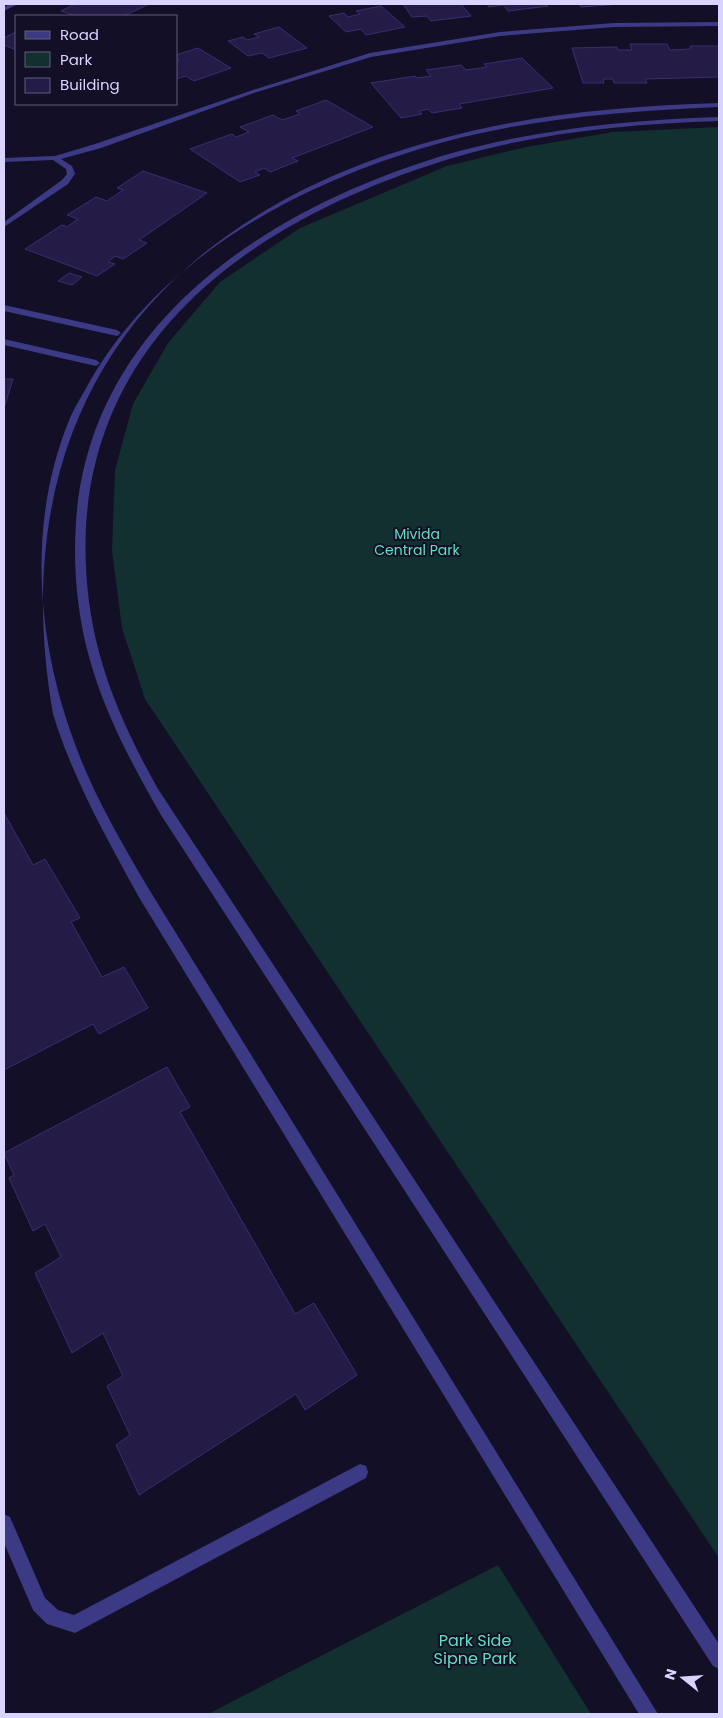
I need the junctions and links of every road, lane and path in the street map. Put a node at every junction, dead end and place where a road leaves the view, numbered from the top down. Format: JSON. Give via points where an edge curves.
{"nodes":[{"id":1,"x":15,"y":4,"type":"edge"},
{"id":2,"x":4,"y":9,"type":"edge"},
{"id":3,"x":719,"y":24,"type":"edge"},
{"id":4,"x":719,"y":105,"type":"edge"},
{"id":5,"x":719,"y":118,"type":"edge"},
{"id":6,"x":55,"y":158,"type":"junction"},
{"id":7,"x":4,"y":161,"type":"edge"},
{"id":8,"x":4,"y":225,"type":"edge"},
{"id":9,"x":4,"y":308,"type":"edge"},
{"id":10,"x":117,"y":332,"type":"junction"},
{"id":11,"x":4,"y":342,"type":"edge"},
{"id":12,"x":96,"y":363,"type":"junction"},
{"id":13,"x":360,"y":1472,"type":"dead end"},
{"id":14,"x":4,"y":1523,"type":"edge"},
{"id":15,"x":719,"y":1660,"type":"edge"},
{"id":16,"x":650,"y":1714,"type":"edge"}],
"edges":[{"from":1,"to":2,"type":"street"},
{"from":3,"to":6,"type":"street","via":[[614,25],[500,34],[370,55]]},
{"from":4,"to":10,"type":"street","via":[[613,111],[524,123],[445,139],[370,162],[299,192],[233,229],[174,273]]},
{"from":5,"to":15,"type":"street","via":[[579,129],[453,155],[335,200],[224,266],[192,293],[149,340],[128,369],[109,405],[87,476],[79,557],[93,650],[110,702],[133,756],[164,812]]},
{"from":6,"to":7,"type":"street"},
{"from":6,"to":8,"type":"street","via":[[69,168],[71,174],[65,182]]},
{"from":9,"to":10,"type":"street"},
{"from":10,"to":12,"type":"street"},
{"from":11,"to":12,"type":"street"},
{"from":12,"to":16,"type":"street","via":[[68,412],[55,445],[45,479],[36,560],[45,657],[59,713],[80,771],[109,832],[145,895]]},
{"from":13,"to":14,"type":"street","via":[[75,1624],[53,1618],[39,1604]]}]}
